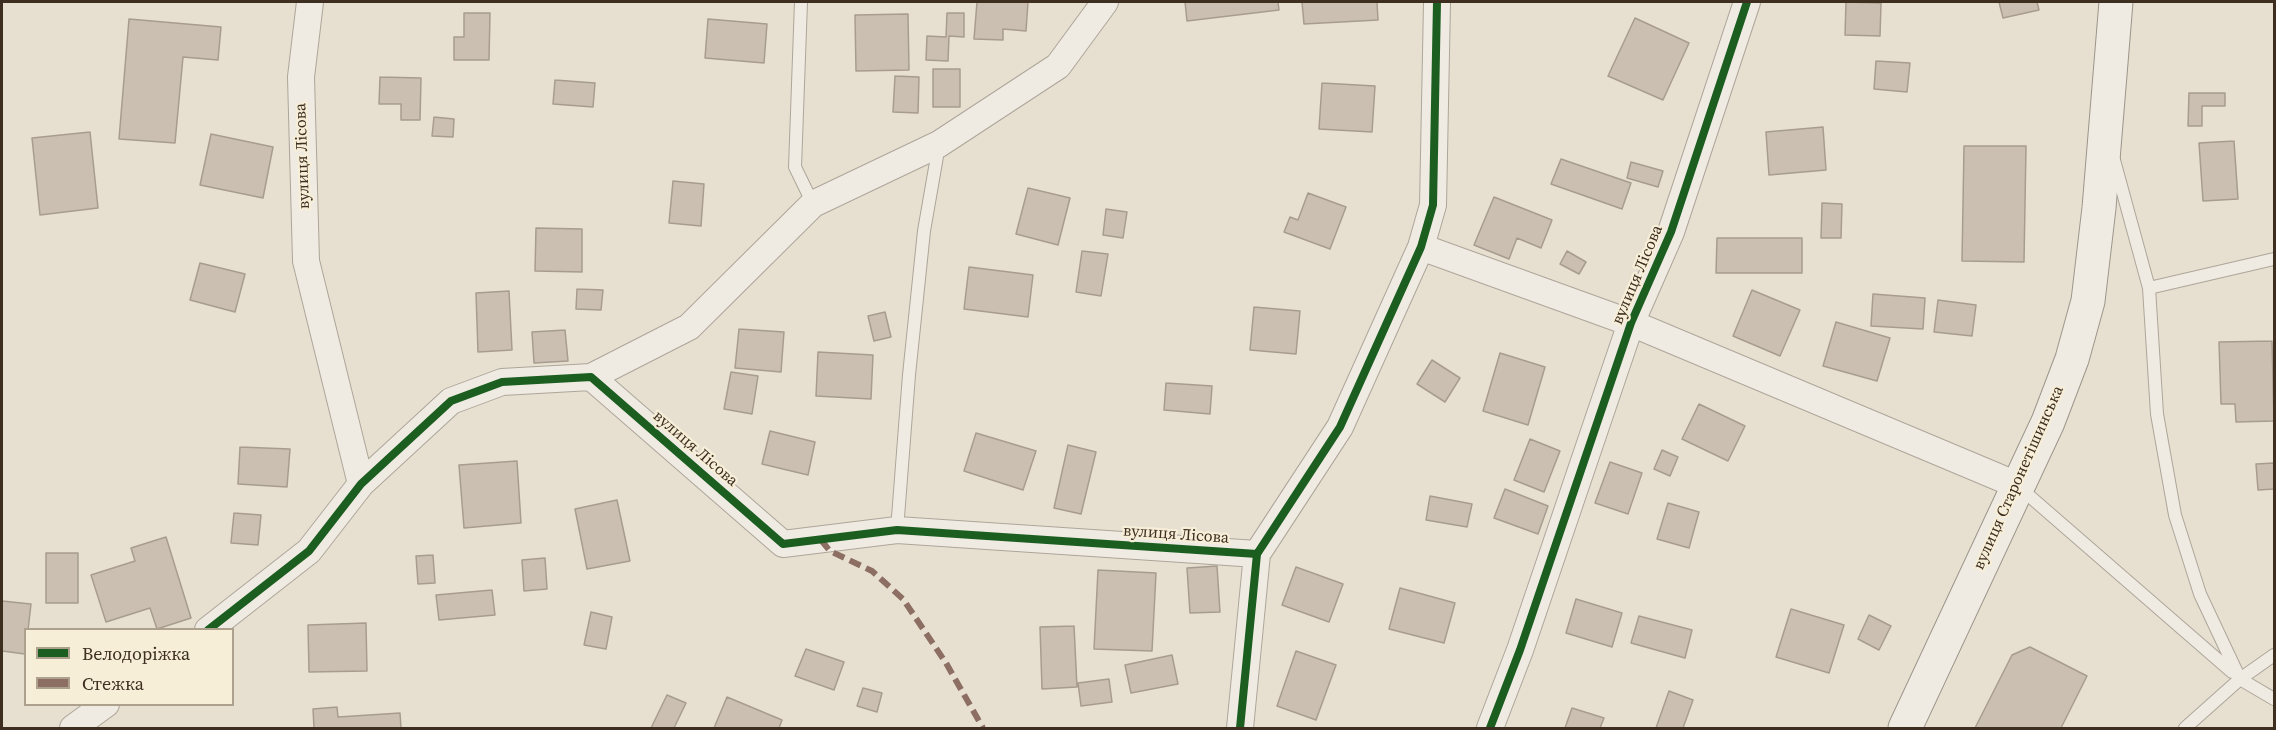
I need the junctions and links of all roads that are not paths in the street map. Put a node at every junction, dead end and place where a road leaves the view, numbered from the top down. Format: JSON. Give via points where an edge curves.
{"nodes":[{"id":1,"x":310,"y":2,"type":"edge"},
{"id":2,"x":801,"y":2,"type":"edge"},
{"id":3,"x":1105,"y":2,"type":"edge"},
{"id":4,"x":1437,"y":2,"type":"edge"},
{"id":5,"x":1747,"y":2,"type":"edge"},
{"id":6,"x":2116,"y":2,"type":"edge"},
{"id":7,"x":2107,"y":131,"type":"junction"},
{"id":8,"x":939,"y":144,"type":"junction"},
{"id":9,"x":813,"y":204,"type":"junction"},
{"id":10,"x":1421,"y":247,"type":"junction"},
{"id":11,"x":2274,"y":259,"type":"edge"},
{"id":12,"x":2149,"y":288,"type":"junction"},
{"id":13,"x":1631,"y":322,"type":"junction"},
{"id":14,"x":591,"y":377,"type":"junction"},
{"id":15,"x":361,"y":484,"type":"junction"},
{"id":16,"x":2017,"y":485,"type":"junction"},
{"id":17,"x":897,"y":530,"type":"junction"},
{"id":18,"x":1257,"y":554,"type":"junction"},
{"id":19,"x":211,"y":628,"type":"edge"},
{"id":20,"x":2274,"y":655,"type":"edge"},
{"id":21,"x":2240,"y":679,"type":"junction"},
{"id":22,"x":2274,"y":699,"type":"edge"},
{"id":23,"x":105,"y":706,"type":"edge"},
{"id":24,"x":73,"y":729,"type":"edge"},
{"id":25,"x":1240,"y":729,"type":"edge"},
{"id":26,"x":1490,"y":729,"type":"edge"},
{"id":27,"x":1905,"y":729,"type":"edge"},
{"id":28,"x":2185,"y":729,"type":"edge"}],
"edges":[{"from":1,"to":15,"type":"street","name":"вулиця Лісова","via":[[301,77],[306,261]]},
{"from":2,"to":9,"type":"lane","via":[[795,168]]},
{"from":3,"to":8,"type":"street","via":[[1058,66]]},
{"from":4,"to":10,"type":"street","via":[[1433,206]]},
{"from":5,"to":13,"type":"street","name":"вулиця Лісова","via":[[1671,232]]},
{"from":6,"to":7,"type":"main road","name":"вулиця Старонетішинська"},
{"from":7,"to":12,"type":"lane"},
{"from":7,"to":16,"type":"main road","name":"вулиця Старонетішинська","via":[[2088,301],[2048,423]]},
{"from":8,"to":9,"type":"street"},
{"from":8,"to":17,"type":"lane","via":[[924,231]]},
{"from":9,"to":14,"type":"street","via":[[689,327]]},
{"from":10,"to":13,"type":"street","name":"вулиця Лісова"},
{"from":10,"to":18,"type":"street","via":[[1340,427]]},
{"from":11,"to":12,"type":"lane"},
{"from":12,"to":21,"type":"lane","via":[[2157,414],[2175,515],[2200,594]]},
{"from":13,"to":16,"type":"street","name":"вулиця Лісова"},
{"from":13,"to":26,"type":"street","name":"вулиця Лісова"},
{"from":14,"to":15,"type":"street","via":[[502,382],[451,400]]},
{"from":14,"to":17,"type":"street","name":"вулиця Лісова","via":[[783,544]]},
{"from":15,"to":19,"type":"street","via":[[309,551]]},
{"from":16,"to":21,"type":"lane"},
{"from":16,"to":27,"type":"main road","name":"вулиця Старонетішинська"},
{"from":17,"to":18,"type":"street","name":"вулиця Лісова"},
{"from":18,"to":25,"type":"street"},
{"from":20,"to":21,"type":"lane"},
{"from":21,"to":22,"type":"lane"},
{"from":21,"to":28,"type":"lane"},
{"from":23,"to":24,"type":"street"}]}
